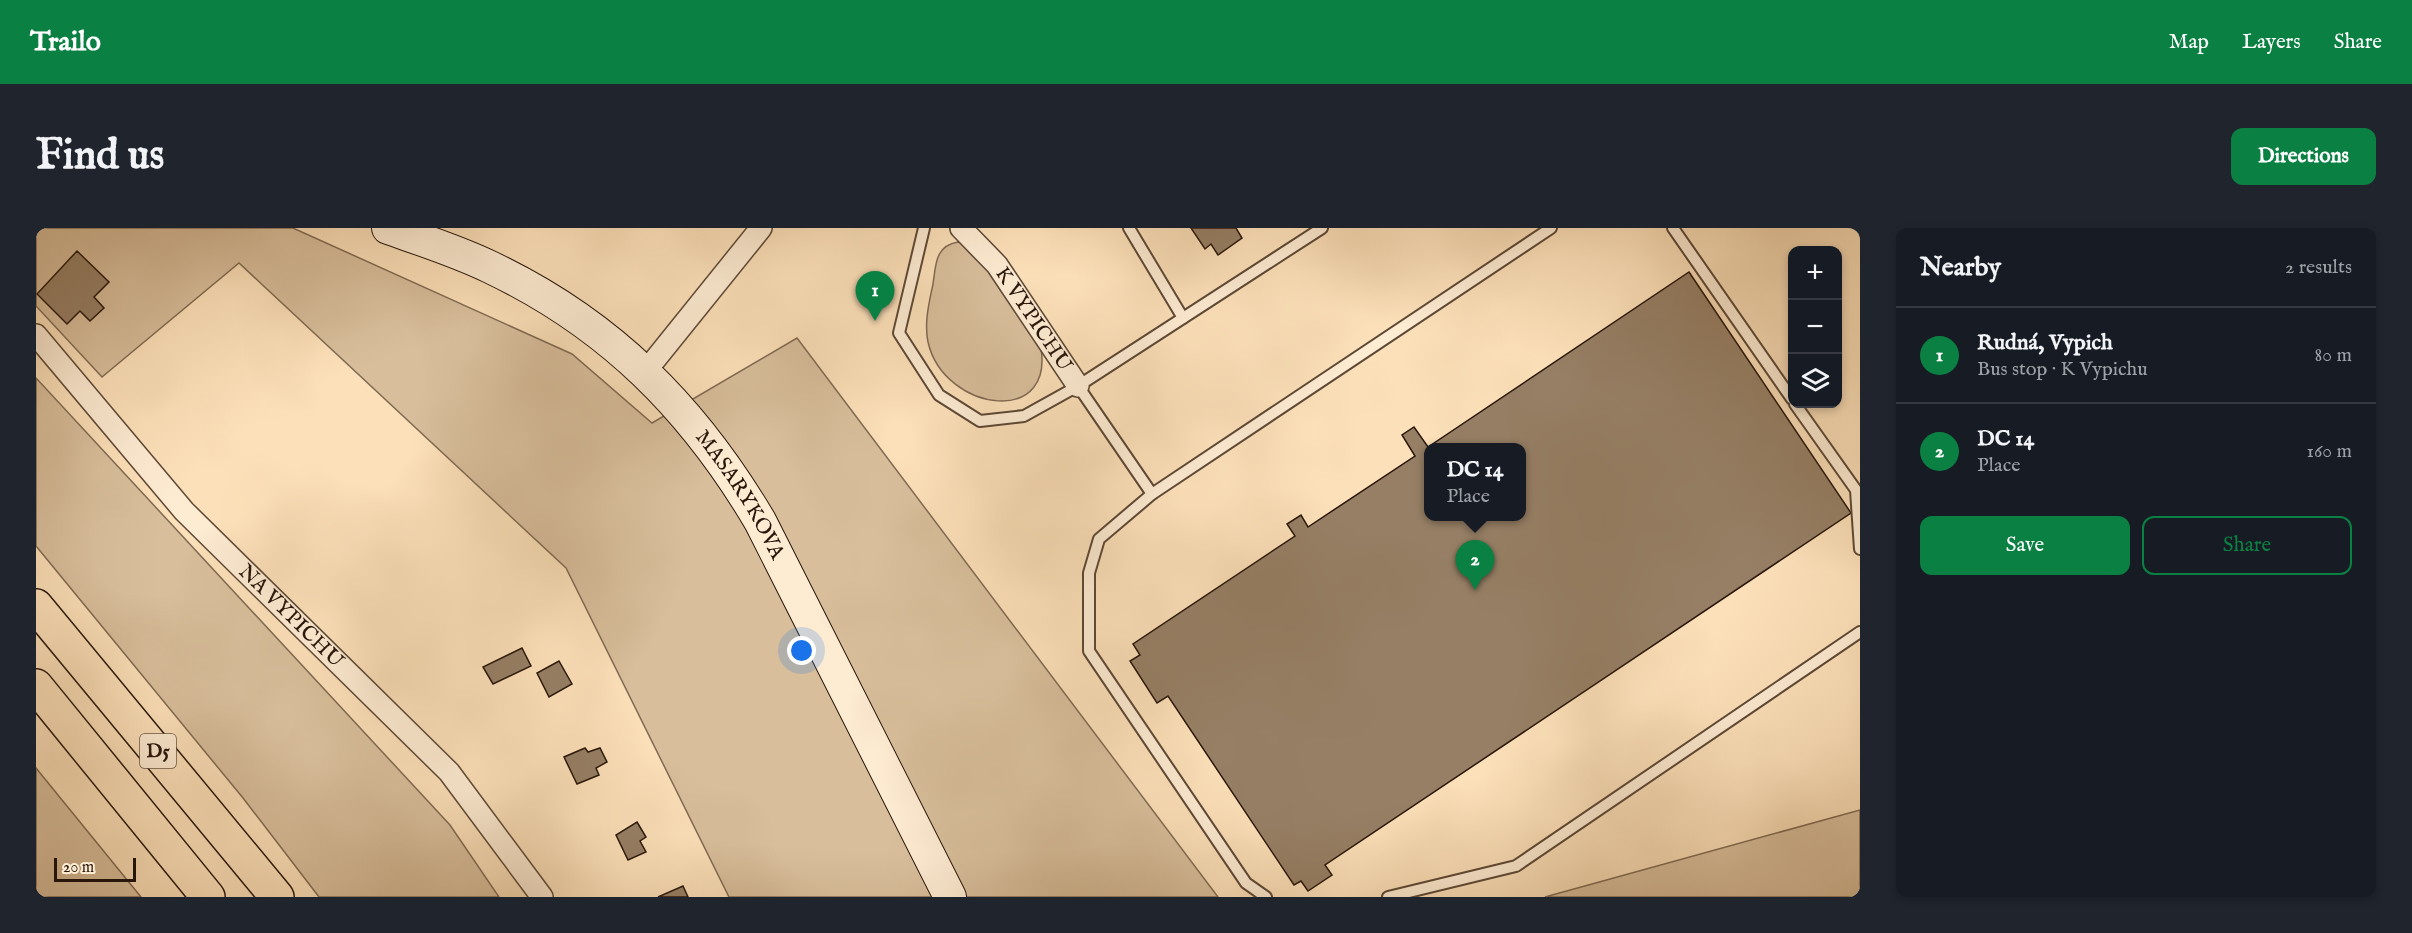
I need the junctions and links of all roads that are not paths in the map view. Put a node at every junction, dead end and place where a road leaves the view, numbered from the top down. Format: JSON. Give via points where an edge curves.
{"nodes":[{"id":1,"x":388,"y":228,"type":"edge"},
{"id":2,"x":760,"y":228,"type":"edge"},
{"id":3,"x":924,"y":228,"type":"edge"},
{"id":4,"x":961,"y":228,"type":"edge"},
{"id":5,"x":1129,"y":228,"type":"edge"},
{"id":6,"x":1322,"y":228,"type":"edge"},
{"id":7,"x":1551,"y":228,"type":"edge"},
{"id":8,"x":1673,"y":228,"type":"edge"},
{"id":9,"x":1182,"y":318,"type":"junction"},
{"id":10,"x":36,"y":335,"type":"edge"},
{"id":11,"x":645,"y":372,"type":"junction"},
{"id":12,"x":1078,"y":386,"type":"junction"},
{"id":13,"x":1788,"y":393,"type":"edge"},
{"id":14,"x":1799,"y":408,"type":"edge"},
{"id":15,"x":1152,"y":494,"type":"junction"},
{"id":16,"x":1860,"y":549,"type":"edge"},
{"id":17,"x":36,"y":606,"type":"edge"},
{"id":18,"x":1860,"y":632,"type":"edge"},
{"id":19,"x":36,"y":686,"type":"edge"},
{"id":20,"x":208,"y":897,"type":"edge"},
{"id":21,"x":277,"y":897,"type":"edge"},
{"id":22,"x":542,"y":897,"type":"edge"},
{"id":23,"x":950,"y":897,"type":"edge"},
{"id":24,"x":1266,"y":897,"type":"edge"},
{"id":25,"x":1388,"y":897,"type":"edge"}],
"edges":[{"from":1,"to":11,"type":"main road","name":"MASARYKOVA","via":[[478,262],[529,287]]},
{"from":2,"to":11,"type":"street"},
{"from":3,"to":12,"type":"lane","via":[[899,333],[939,395],[980,421],[1024,416]]},
{"from":4,"to":12,"type":"street","name":"K VYPICHU","via":[[997,265]]},
{"from":5,"to":9,"type":"lane"},
{"from":6,"to":9,"type":"lane"},
{"from":7,"to":15,"type":"lane"},
{"from":8,"to":13,"type":"lane"},
{"from":9,"to":12,"type":"lane"},
{"from":10,"to":22,"type":"street","name":"NA VYPICHU","via":[[184,511],[448,772]]},
{"from":11,"to":23,"type":"main road","name":"MASARYKOVA","via":[[699,429],[732,473],[760,521]]},
{"from":12,"to":15,"type":"lane"},
{"from":14,"to":16,"type":"lane","via":[[1856,490]]},
{"from":15,"to":24,"type":"lane","via":[[1099,539],[1089,573],[1089,651],[1246,883]]},
{"from":17,"to":21,"type":"highway","number":"D5"},
{"from":18,"to":25,"type":"lane","via":[[1516,866]]},
{"from":19,"to":20,"type":"highway","number":"D5"}]}
